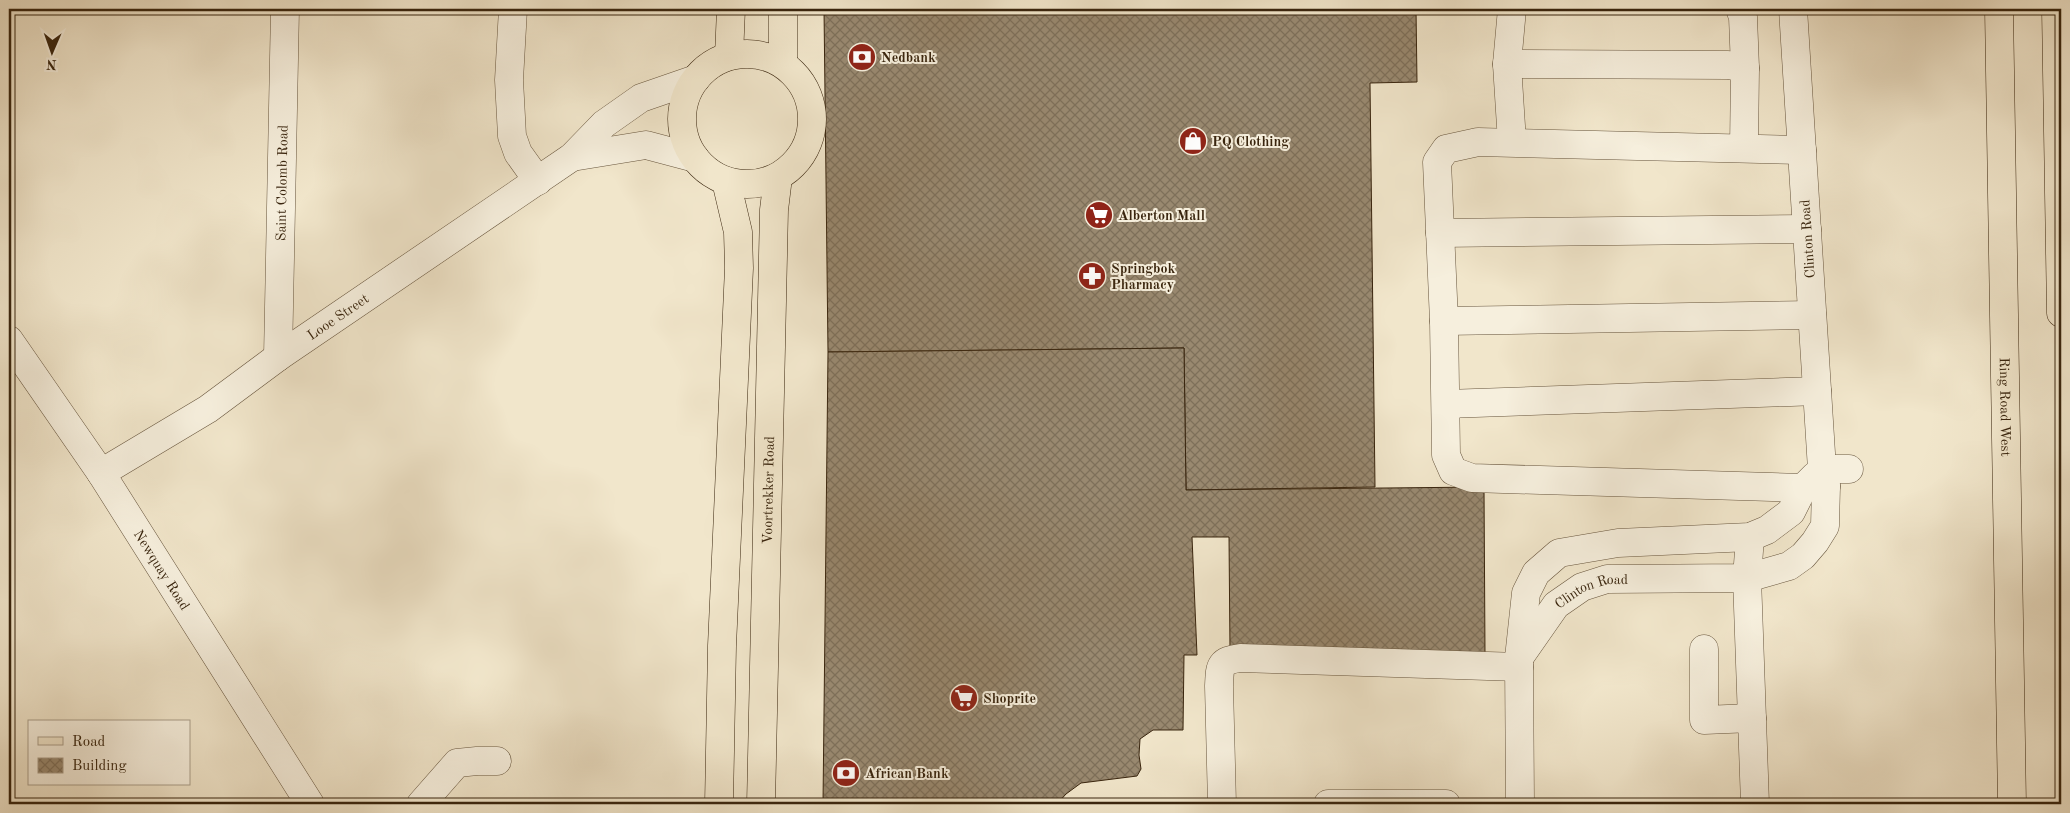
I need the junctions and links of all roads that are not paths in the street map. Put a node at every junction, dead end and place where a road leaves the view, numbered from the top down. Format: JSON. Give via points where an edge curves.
{"nodes":[{"id":1,"x":285,"y":9,"type":"edge"},
{"id":2,"x":513,"y":9,"type":"edge"},
{"id":3,"x":731,"y":9,"type":"edge"},
{"id":4,"x":783,"y":9,"type":"edge"},
{"id":5,"x":1512,"y":9,"type":"edge"},
{"id":6,"x":1740,"y":9,"type":"edge"},
{"id":7,"x":1793,"y":9,"type":"edge"},
{"id":8,"x":1999,"y":9,"type":"edge"},
{"id":9,"x":2056,"y":9,"type":"edge"},
{"id":10,"x":729,"y":56,"type":"junction"},
{"id":11,"x":783,"y":64,"type":"junction"},
{"id":12,"x":1507,"y":64,"type":"junction"},
{"id":13,"x":1745,"y":68,"type":"junction"},
{"id":14,"x":696,"y":79,"type":"junction"},
{"id":15,"x":1512,"y":142,"type":"junction"},
{"id":16,"x":1744,"y":148,"type":"junction"},
{"id":17,"x":1802,"y":150,"type":"junction"},
{"id":18,"x":572,"y":157,"type":"junction"},
{"id":19,"x":695,"y":158,"type":"junction"},
{"id":20,"x":778,"y":177,"type":"junction"},
{"id":21,"x":538,"y":180,"type":"junction"},
{"id":22,"x":726,"y":181,"type":"junction"},
{"id":23,"x":1806,"y":229,"type":"junction"},
{"id":24,"x":1440,"y":234,"type":"junction"},
{"id":25,"x":2061,"y":313,"type":"edge"},
{"id":26,"x":1812,"y":314,"type":"junction"},
{"id":27,"x":1444,"y":320,"type":"junction"},
{"id":28,"x":9,"y":340,"type":"edge"},
{"id":29,"x":278,"y":357,"type":"junction"},
{"id":30,"x":1817,"y":391,"type":"junction"},
{"id":31,"x":1446,"y":404,"type":"junction"},
{"id":32,"x":1849,"y":469,"type":"dead end"},
{"id":33,"x":101,"y":473,"type":"junction"},
{"id":34,"x":1817,"y":481,"type":"junction"},
{"id":35,"x":1750,"y":536,"type":"junction"},
{"id":36,"x":1618,"y":543,"type":"junction"},
{"id":37,"x":1699,"y":578,"type":"junction"},
{"id":38,"x":1747,"y":578,"type":"junction"},
{"id":39,"x":1704,"y":648,"type":"dead end"},
{"id":40,"x":1519,"y":663,"type":"junction"},
{"id":41,"x":1752,"y":718,"type":"junction"},
{"id":42,"x":496,"y":761,"type":"dead end"},
{"id":43,"x":310,"y":804,"type":"edge"},
{"id":44,"x":421,"y":804,"type":"edge"},
{"id":45,"x":719,"y":804,"type":"edge"},
{"id":46,"x":761,"y":804,"type":"edge"},
{"id":47,"x":1222,"y":804,"type":"edge"},
{"id":48,"x":1328,"y":804,"type":"edge"},
{"id":49,"x":1446,"y":804,"type":"edge"},
{"id":50,"x":1520,"y":804,"type":"edge"},
{"id":51,"x":1755,"y":804,"type":"edge"},
{"id":52,"x":2012,"y":804,"type":"edge"}],
"edges":[{"from":1,"to":29,"type":"street","name":"Saint Colomb Road"},
{"from":2,"to":21,"type":"street","via":[[512,136],[518,153]]},
{"from":3,"to":10,"type":"main road"},
{"from":4,"to":11,"type":"main road"},
{"from":5,"to":12,"type":"street"},
{"from":6,"to":13,"type":"street"},
{"from":7,"to":17,"type":"street","name":"Clinton Road"},
{"from":8,"to":52,"type":"main road","name":"Ring Road West"},
{"from":9,"to":25,"type":"main road"},
{"from":10,"to":11,"type":"main road","via":[[757,54]]},
{"from":10,"to":14,"type":"main road","via":[[710,64]]},
{"from":11,"to":20,"type":"main road","via":[[806,89],[814,122],[803,154]]},
{"from":12,"to":13,"type":"street","via":[[1728,65]]},
{"from":12,"to":15,"type":"street"},
{"from":13,"to":16,"type":"street"},
{"from":14,"to":18,"type":"street","name":"Looe Street","via":[[641,98],[604,124]]},
{"from":14,"to":19,"type":"main road","via":[[683,104],[683,133]]},
{"from":15,"to":16,"type":"street"},
{"from":15,"to":24,"type":"street","via":[[1478,142],[1446,149],[1437,162]]},
{"from":16,"to":17,"type":"street"},
{"from":17,"to":23,"type":"street","name":"Clinton Road"},
{"from":18,"to":19,"type":"street","name":"Looe Street","via":[[646,145]]},
{"from":18,"to":21,"type":"street","name":"Looe Street"},
{"from":19,"to":22,"type":"main road","via":[[709,172]]},
{"from":20,"to":22,"type":"main road","via":[[752,184]]},
{"from":20,"to":46,"type":"main road","name":"Voortrekker Road","via":[[774,210]]},
{"from":21,"to":29,"type":"street","name":"Looe Street"},
{"from":22,"to":45,"type":"main road","via":[[738,232],[738,268],[722,646]]},
{"from":23,"to":24,"type":"street"},
{"from":23,"to":26,"type":"street","name":"Clinton Road"},
{"from":24,"to":27,"type":"street"},
{"from":26,"to":27,"type":"street"},
{"from":26,"to":30,"type":"street","name":"Clinton Road"},
{"from":27,"to":31,"type":"street"},
{"from":28,"to":33,"type":"street","name":"Newquay Road"},
{"from":29,"to":33,"type":"street","name":"Looe Street","via":[[208,409]]},
{"from":30,"to":31,"type":"street"},
{"from":30,"to":34,"type":"street","name":"Clinton Road"},
{"from":31,"to":34,"type":"street","via":[[1446,455],[1453,471],[1472,478]]},
{"from":32,"to":34,"type":"street"},
{"from":33,"to":43,"type":"street","name":"Newquay Road"},
{"from":34,"to":35,"type":"street","via":[[1791,512],[1767,530]]},
{"from":34,"to":38,"type":"street","name":"Clinton Road","via":[[1825,526],[1815,542],[1789,566]]},
{"from":35,"to":36,"type":"street"},
{"from":35,"to":38,"type":"street"},
{"from":36,"to":37,"type":"street","via":[[1658,556]]},
{"from":36,"to":40,"type":"street","via":[[1559,553],[1536,573],[1526,593]]},
{"from":37,"to":38,"type":"street","name":"Clinton Road"},
{"from":37,"to":40,"type":"street","name":"Clinton Road","via":[[1607,579],[1582,587],[1556,605]]},
{"from":38,"to":41,"type":"street"},
{"from":39,"to":41,"type":"street","via":[[1704,720]]},
{"from":40,"to":47,"type":"street","via":[[1227,660],[1220,669],[1219,686]]},
{"from":40,"to":50,"type":"street"},
{"from":41,"to":51,"type":"street"},
{"from":42,"to":44,"type":"street","via":[[457,763]]},
{"from":48,"to":49,"type":"street"}]}
